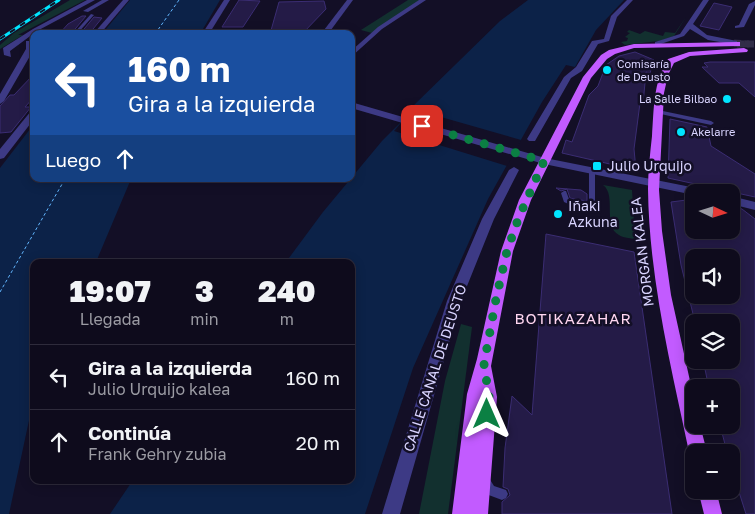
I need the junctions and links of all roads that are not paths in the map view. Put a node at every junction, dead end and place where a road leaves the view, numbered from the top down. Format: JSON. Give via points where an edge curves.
{"nodes":[{"id":1,"x":92,"y":0,"type":"edge"},
{"id":2,"x":106,"y":0,"type":"edge"},
{"id":3,"x":112,"y":0,"type":"edge"},
{"id":4,"x":126,"y":0,"type":"edge"},
{"id":5,"x":227,"y":0,"type":"edge"},
{"id":6,"x":350,"y":0,"type":"edge"},
{"id":7,"x":423,"y":0,"type":"edge"},
{"id":8,"x":630,"y":0,"type":"edge"},
{"id":9,"x":706,"y":0,"type":"edge"},
{"id":10,"x":755,"y":3,"type":"edge"},
{"id":11,"x":83,"y":13,"type":"junction"},
{"id":12,"x":92,"y":15,"type":"dead end"},
{"id":13,"x":690,"y":25,"type":"junction"},
{"id":14,"x":737,"y":26,"type":"dead end"},
{"id":15,"x":35,"y":30,"type":"edge"},
{"id":16,"x":51,"y":30,"type":"edge"},
{"id":17,"x":79,"y":30,"type":"edge"},
{"id":18,"x":100,"y":30,"type":"edge"},
{"id":19,"x":208,"y":30,"type":"edge"},
{"id":20,"x":327,"y":30,"type":"edge"},
{"id":21,"x":30,"y":33,"type":"edge"},
{"id":22,"x":30,"y":42,"type":"edge"},
{"id":23,"x":658,"y":44,"type":"junction"},
{"id":24,"x":738,"y":46,"type":"junction"},
{"id":25,"x":30,"y":49,"type":"edge"},
{"id":26,"x":355,"y":50,"type":"edge"},
{"id":27,"x":8,"y":55,"type":"junction"},
{"id":28,"x":0,"y":61,"type":"edge"},
{"id":29,"x":0,"y":101,"type":"edge"},
{"id":30,"x":355,"y":106,"type":"edge"},
{"id":31,"x":658,"y":112,"type":"junction"},
{"id":32,"x":30,"y":118,"type":"edge"},
{"id":33,"x":711,"y":123,"type":"dead end"},
{"id":34,"x":532,"y":139,"type":"dead end"},
{"id":35,"x":0,"y":156,"type":"edge"},
{"id":36,"x":544,"y":161,"type":"junction"},
{"id":37,"x":514,"y":170,"type":"dead end"},
{"id":38,"x":592,"y":171,"type":"junction"},
{"id":39,"x":654,"y":183,"type":"junction"},
{"id":40,"x":685,"y":190,"type":"edge"},
{"id":41,"x":564,"y":192,"type":"dead end"},
{"id":42,"x":740,"y":202,"type":"edge"},
{"id":43,"x":755,"y":206,"type":"edge"},
{"id":44,"x":484,"y":364,"type":"junction"},
{"id":45,"x":696,"y":444,"type":"edge"},
{"id":46,"x":482,"y":479,"type":"junction"},
{"id":47,"x":502,"y":494,"type":"dead end"},
{"id":48,"x":709,"y":499,"type":"edge"},
{"id":49,"x":391,"y":514,"type":"edge"},
{"id":50,"x":461,"y":514,"type":"edge"},
{"id":51,"x":479,"y":514,"type":"edge"},
{"id":52,"x":713,"y":514,"type":"edge"}],
"edges":[{"from":1,"to":15,"type":"street"},
{"from":2,"to":11,"type":"street"},
{"from":3,"to":11,"type":"street"},
{"from":4,"to":18,"type":"street"},
{"from":5,"to":19,"type":"street"},
{"from":6,"to":20,"type":"street"},
{"from":7,"to":26,"type":"street","via":[[380,28]]},
{"from":8,"to":34,"type":"street","via":[[614,16],[607,40],[595,43],[579,69],[568,77]]},
{"from":9,"to":13,"type":"street"},
{"from":10,"to":14,"type":"street","via":[[742,26]]},
{"from":11,"to":16,"type":"street"},
{"from":12,"to":17,"type":"lane"},
{"from":13,"to":23,"type":"street","via":[[682,35]]},
{"from":13,"to":24,"type":"street","via":[[706,38]]},
{"from":21,"to":27,"type":"street","via":[[6,50]]},
{"from":22,"to":27,"type":"street"},
{"from":23,"to":24,"type":"main road"},
{"from":23,"to":36,"type":"main road","via":[[621,49],[598,62],[578,92]]},
{"from":24,"to":31,"type":"main road","name":"MORGAN KALEA","via":[[694,53],[672,61],[664,78]]},
{"from":25,"to":29,"type":"street"},
{"from":27,"to":28,"type":"street"},
{"from":30,"to":36,"type":"street"},
{"from":31,"to":33,"type":"lane"},
{"from":31,"to":39,"type":"main road","name":"MORGAN KALEA"},
{"from":32,"to":35,"type":"street"},
{"from":36,"to":38,"type":"street"},
{"from":36,"to":44,"type":"main road","via":[[525,200],[507,251]]},
{"from":37,"to":49,"type":"street","name":"CALLE CANAL DE DEUSTO","via":[[488,219],[454,301]]},
{"from":38,"to":39,"type":"street"},
{"from":38,"to":41,"type":"lane","via":[[592,204],[574,204],[566,200]]},
{"from":39,"to":40,"type":"street"},
{"from":39,"to":45,"type":"main road","name":"MORGAN KALEA","via":[[656,225],[670,322]]},
{"from":42,"to":43,"type":"street"},
{"from":44,"to":46,"type":"main road","via":[[489,397]]},
{"from":44,"to":50,"type":"main road","via":[[474,394]]},
{"from":46,"to":47,"type":"lane","via":[[490,490]]},
{"from":46,"to":51,"type":"main road"},
{"from":48,"to":52,"type":"main road"}]}
